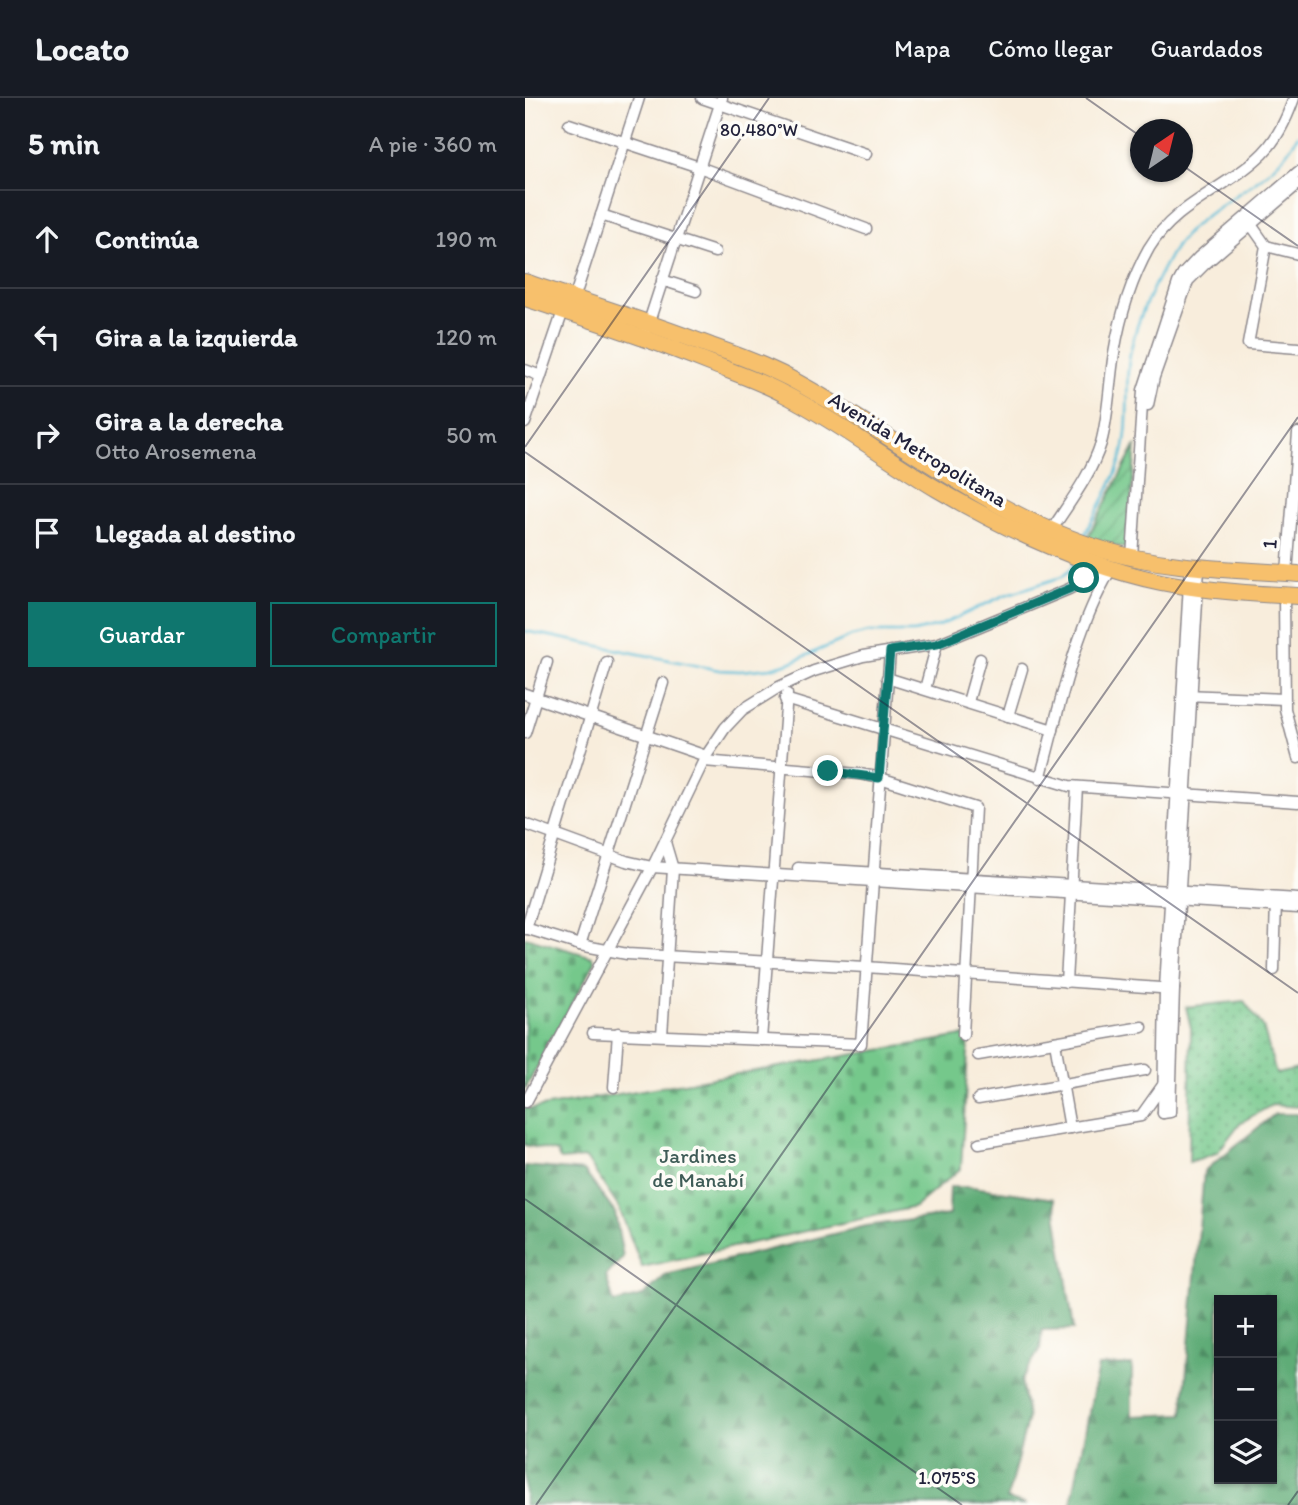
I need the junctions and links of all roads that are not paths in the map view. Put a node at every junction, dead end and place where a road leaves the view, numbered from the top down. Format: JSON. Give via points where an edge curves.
{"nodes":[{"id":1,"x":639,"y":98,"type":"edge"},
{"id":2,"x":702,"y":98,"type":"edge"},
{"id":3,"x":1294,"y":98,"type":"edge"},
{"id":4,"x":721,"y":101,"type":"edge"},
{"id":5,"x":569,"y":124,"type":"dead end"},
{"id":6,"x":625,"y":142,"type":"junction"},
{"id":7,"x":866,"y":154,"type":"dead end"},
{"id":8,"x":699,"y":167,"type":"junction"},
{"id":9,"x":1298,"y":172,"type":"edge"},
{"id":10,"x":1298,"y":184,"type":"edge"},
{"id":11,"x":601,"y":215,"type":"junction"},
{"id":12,"x":1248,"y":220,"type":"junction"},
{"id":13,"x":866,"y":229,"type":"dead end"},
{"id":14,"x":675,"y":239,"type":"junction"},
{"id":15,"x":1266,"y":246,"type":"junction"},
{"id":16,"x":715,"y":251,"type":"dead end"},
{"id":17,"x":1298,"y":254,"type":"edge"},
{"id":18,"x":661,"y":280,"type":"junction"},
{"id":19,"x":525,"y":282,"type":"edge"},
{"id":20,"x":696,"y":291,"type":"dead end"},
{"id":21,"x":525,"y":298,"type":"edge"},
{"id":22,"x":568,"y":305,"type":"junction"},
{"id":23,"x":646,"y":330,"type":"junction"},
{"id":24,"x":1298,"y":348,"type":"edge"},
{"id":25,"x":525,"y":370,"type":"edge"},
{"id":26,"x":541,"y":376,"type":"junction"},
{"id":27,"x":525,"y":423,"type":"edge"},
{"id":28,"x":861,"y":431,"type":"junction"},
{"id":29,"x":1298,"y":433,"type":"edge"},
{"id":30,"x":1051,"y":531,"type":"junction"},
{"id":31,"x":1064,"y":545,"type":"junction"},
{"id":32,"x":1084,"y":554,"type":"junction"},
{"id":33,"x":1135,"y":558,"type":"junction"},
{"id":34,"x":1195,"y":568,"type":"junction"},
{"id":35,"x":1110,"y":569,"type":"junction"},
{"id":36,"x":1292,"y":574,"type":"edge"},
{"id":37,"x":1081,"y":584,"type":"junction"},
{"id":38,"x":1193,"y":587,"type":"junction"},
{"id":39,"x":1291,"y":596,"type":"edge"},
{"id":40,"x":937,"y":644,"type":"junction"},
{"id":41,"x":890,"y":651,"type":"junction"},
{"id":42,"x":980,"y":659,"type":"dead end"},
{"id":43,"x":547,"y":662,"type":"dead end"},
{"id":44,"x":607,"y":662,"type":"dead end"},
{"id":45,"x":1021,"y":668,"type":"dead end"},
{"id":46,"x":887,"y":678,"type":"junction"},
{"id":47,"x":792,"y":681,"type":"junction"},
{"id":48,"x":663,"y":683,"type":"dead end"},
{"id":49,"x":925,"y":689,"type":"junction"},
{"id":50,"x":1186,"y":695,"type":"junction"},
{"id":51,"x":530,"y":696,"type":"edge"},
{"id":52,"x":785,"y":699,"type":"junction"},
{"id":53,"x":1284,"y":699,"type":"junction"},
{"id":54,"x":968,"y":702,"type":"junction"},
{"id":55,"x":1008,"y":716,"type":"junction"},
{"id":56,"x":591,"y":717,"type":"junction"},
{"id":57,"x":883,"y":729,"type":"junction"},
{"id":58,"x":1053,"y":730,"type":"junction"},
{"id":59,"x":525,"y":733,"type":"edge"},
{"id":60,"x":646,"y":737,"type":"junction"},
{"id":61,"x":705,"y":758,"type":"junction"},
{"id":62,"x":1298,"y":758,"type":"edge"},
{"id":63,"x":781,"y":767,"type":"junction"},
{"id":64,"x":879,"y":778,"type":"junction"},
{"id":65,"x":1040,"y":779,"type":"junction"},
{"id":66,"x":1077,"y":787,"type":"junction"},
{"id":67,"x":1180,"y":795,"type":"junction"},
{"id":68,"x":1298,"y":802,"type":"edge"},
{"id":69,"x":525,"y":824,"type":"edge"},
{"id":70,"x":555,"y":835,"type":"junction"},
{"id":71,"x":665,"y":842,"type":"junction"},
{"id":72,"x":609,"y":854,"type":"junction"},
{"id":73,"x":653,"y":865,"type":"junction"},
{"id":74,"x":673,"y":866,"type":"junction"},
{"id":75,"x":773,"y":871,"type":"junction"},
{"id":76,"x":872,"y":876,"type":"junction"},
{"id":77,"x":971,"y":883,"type":"junction"},
{"id":78,"x":1071,"y":889,"type":"junction"},
{"id":79,"x":1175,"y":897,"type":"junction"},
{"id":80,"x":1298,"y":899,"type":"edge"},
{"id":81,"x":1276,"y":902,"type":"junction"},
{"id":82,"x":1298,"y":908,"type":"edge"},
{"id":83,"x":525,"y":928,"type":"edge"},
{"id":84,"x":580,"y":945,"type":"junction"},
{"id":85,"x":608,"y":951,"type":"junction"},
{"id":86,"x":667,"y":956,"type":"junction"},
{"id":87,"x":767,"y":962,"type":"junction"},
{"id":88,"x":866,"y":967,"type":"junction"},
{"id":89,"x":1274,"y":970,"type":"dead end"},
{"id":90,"x":966,"y":974,"type":"junction"},
{"id":91,"x":1066,"y":982,"type":"junction"},
{"id":92,"x":1170,"y":989,"type":"junction"},
{"id":93,"x":1142,"y":1027,"type":"dead end"},
{"id":94,"x":593,"y":1033,"type":"dead end"},
{"id":95,"x":618,"y":1033,"type":"junction"},
{"id":96,"x":662,"y":1035,"type":"junction"},
{"id":97,"x":963,"y":1035,"type":"dead end"},
{"id":98,"x":761,"y":1040,"type":"junction"},
{"id":99,"x":1055,"y":1042,"type":"junction"},
{"id":100,"x":978,"y":1055,"type":"dead end"},
{"id":101,"x":1145,"y":1070,"type":"dead end"},
{"id":102,"x":1062,"y":1085,"type":"junction"},
{"id":103,"x":1163,"y":1085,"type":"junction"},
{"id":104,"x":614,"y":1087,"type":"dead end"},
{"id":105,"x":978,"y":1099,"type":"dead end"},
{"id":106,"x":526,"y":1102,"type":"edge"},
{"id":107,"x":1070,"y":1128,"type":"junction"},
{"id":108,"x":979,"y":1143,"type":"dead end"}],
"edges":[{"from":1,"to":6,"type":"street"},
{"from":2,"to":4,"type":"street"},
{"from":3,"to":30,"type":"street","via":[[1264,152],[1178,213],[1147,252],[1121,322],[1100,444]]},
{"from":4,"to":7,"type":"street"},
{"from":4,"to":8,"type":"street"},
{"from":5,"to":6,"type":"street"},
{"from":6,"to":8,"type":"street"},
{"from":6,"to":11,"type":"street"},
{"from":8,"to":13,"type":"street"},
{"from":8,"to":14,"type":"street"},
{"from":9,"to":12,"type":"street"},
{"from":10,"to":12,"type":"street"},
{"from":11,"to":14,"type":"street"},
{"from":11,"to":22,"type":"street"},
{"from":12,"to":15,"type":"street"},
{"from":12,"to":33,"type":"street","via":[[1188,281],[1154,377]]},
{"from":14,"to":16,"type":"street"},
{"from":14,"to":18,"type":"street"},
{"from":15,"to":17,"type":"street"},
{"from":15,"to":24,"type":"street","via":[[1248,344]]},
{"from":18,"to":20,"type":"street"},
{"from":18,"to":23,"type":"street"},
{"from":19,"to":22,"type":"highway"},
{"from":21,"to":22,"type":"highway","name":"Avenida Metropolitana"},
{"from":22,"to":23,"type":"highway","name":"Avenida Metropolitana"},
{"from":22,"to":26,"type":"street"},
{"from":23,"to":28,"type":"highway","name":"Avenida Metropolitana"},
{"from":25,"to":26,"type":"street"},
{"from":26,"to":27,"type":"street"},
{"from":28,"to":30,"type":"highway"},
{"from":28,"to":31,"type":"highway","name":"Avenida Metropolitana","via":[[965,505]]},
{"from":29,"to":36,"type":"street","name":"1"},
{"from":30,"to":31,"type":"highway"},
{"from":31,"to":32,"type":"highway","name":"Avenida Metropolitana"},
{"from":32,"to":33,"type":"highway"},
{"from":32,"to":35,"type":"highway","name":"Avenida Metropolitana"},
{"from":32,"to":37,"type":"street"},
{"from":33,"to":34,"type":"highway"},
{"from":34,"to":36,"type":"highway"},
{"from":34,"to":38,"type":"street"},
{"from":35,"to":37,"type":"street"},
{"from":35,"to":38,"type":"highway","name":"Avenida Metropolitana"},
{"from":35,"to":58,"type":"street","via":[[1084,628]]},
{"from":37,"to":40,"type":"street"},
{"from":38,"to":39,"type":"highway","name":"Avenida Metropolitana"},
{"from":38,"to":50,"type":"street"},
{"from":39,"to":53,"type":"street"},
{"from":40,"to":41,"type":"street"},
{"from":40,"to":49,"type":"street"},
{"from":41,"to":46,"type":"street"},
{"from":41,"to":47,"type":"street","via":[[844,661]]},
{"from":42,"to":54,"type":"street"},
{"from":43,"to":51,"type":"street"},
{"from":44,"to":56,"type":"street"},
{"from":45,"to":55,"type":"street"},
{"from":46,"to":49,"type":"street"},
{"from":46,"to":57,"type":"street"},
{"from":47,"to":52,"type":"street"},
{"from":47,"to":61,"type":"street","via":[[741,710]]},
{"from":48,"to":60,"type":"street"},
{"from":49,"to":54,"type":"street"},
{"from":50,"to":53,"type":"street"},
{"from":50,"to":67,"type":"street"},
{"from":51,"to":56,"type":"street"},
{"from":51,"to":59,"type":"street"},
{"from":52,"to":57,"type":"street"},
{"from":52,"to":63,"type":"street"},
{"from":53,"to":62,"type":"street"},
{"from":54,"to":55,"type":"street"},
{"from":55,"to":58,"type":"street"},
{"from":56,"to":60,"type":"street"},
{"from":56,"to":70,"type":"street"},
{"from":57,"to":64,"type":"street"},
{"from":57,"to":65,"type":"street"},
{"from":58,"to":65,"type":"street"},
{"from":60,"to":61,"type":"street"},
{"from":60,"to":72,"type":"street"},
{"from":61,"to":63,"type":"street"},
{"from":61,"to":71,"type":"street"},
{"from":63,"to":64,"type":"street"},
{"from":63,"to":75,"type":"street"},
{"from":64,"to":76,"type":"street"},
{"from":64,"to":77,"type":"street","via":[[975,808]]},
{"from":65,"to":66,"type":"street"},
{"from":66,"to":67,"type":"street"},
{"from":66,"to":78,"type":"street"},
{"from":67,"to":68,"type":"street"},
{"from":67,"to":79,"type":"street"},
{"from":69,"to":70,"type":"street"},
{"from":70,"to":72,"type":"street"},
{"from":70,"to":83,"type":"street"},
{"from":71,"to":73,"type":"street"},
{"from":71,"to":74,"type":"street"},
{"from":72,"to":73,"type":"street"},
{"from":72,"to":84,"type":"street"},
{"from":73,"to":74,"type":"street"},
{"from":73,"to":85,"type":"street"},
{"from":74,"to":75,"type":"street"},
{"from":74,"to":86,"type":"street"},
{"from":75,"to":76,"type":"street"},
{"from":75,"to":87,"type":"street"},
{"from":76,"to":77,"type":"street"},
{"from":76,"to":88,"type":"street"},
{"from":77,"to":78,"type":"street"},
{"from":77,"to":90,"type":"street"},
{"from":78,"to":79,"type":"street"},
{"from":78,"to":91,"type":"street"},
{"from":79,"to":81,"type":"street"},
{"from":79,"to":92,"type":"street"},
{"from":80,"to":81,"type":"street"},
{"from":81,"to":82,"type":"street"},
{"from":81,"to":89,"type":"street"},
{"from":83,"to":84,"type":"street"},
{"from":84,"to":85,"type":"street"},
{"from":85,"to":86,"type":"street"},
{"from":85,"to":106,"type":"street"},
{"from":86,"to":87,"type":"street"},
{"from":86,"to":96,"type":"street"},
{"from":87,"to":88,"type":"street"},
{"from":87,"to":98,"type":"street"},
{"from":88,"to":90,"type":"street"},
{"from":88,"to":98,"type":"street","via":[[861,1044]]},
{"from":90,"to":91,"type":"street"},
{"from":90,"to":97,"type":"street"},
{"from":91,"to":92,"type":"street"},
{"from":92,"to":103,"type":"street"},
{"from":92,"to":103,"type":"street","via":[[1170,1112],[1163,1113]]},
{"from":93,"to":99,"type":"street"},
{"from":94,"to":95,"type":"street"},
{"from":95,"to":96,"type":"street"},
{"from":95,"to":104,"type":"street"},
{"from":96,"to":98,"type":"street"},
{"from":99,"to":100,"type":"street"},
{"from":99,"to":102,"type":"street"},
{"from":101,"to":102,"type":"street"},
{"from":102,"to":105,"type":"street"},
{"from":102,"to":107,"type":"street"},
{"from":103,"to":107,"type":"street","via":[[1141,1116]]},
{"from":107,"to":108,"type":"street"}]}
